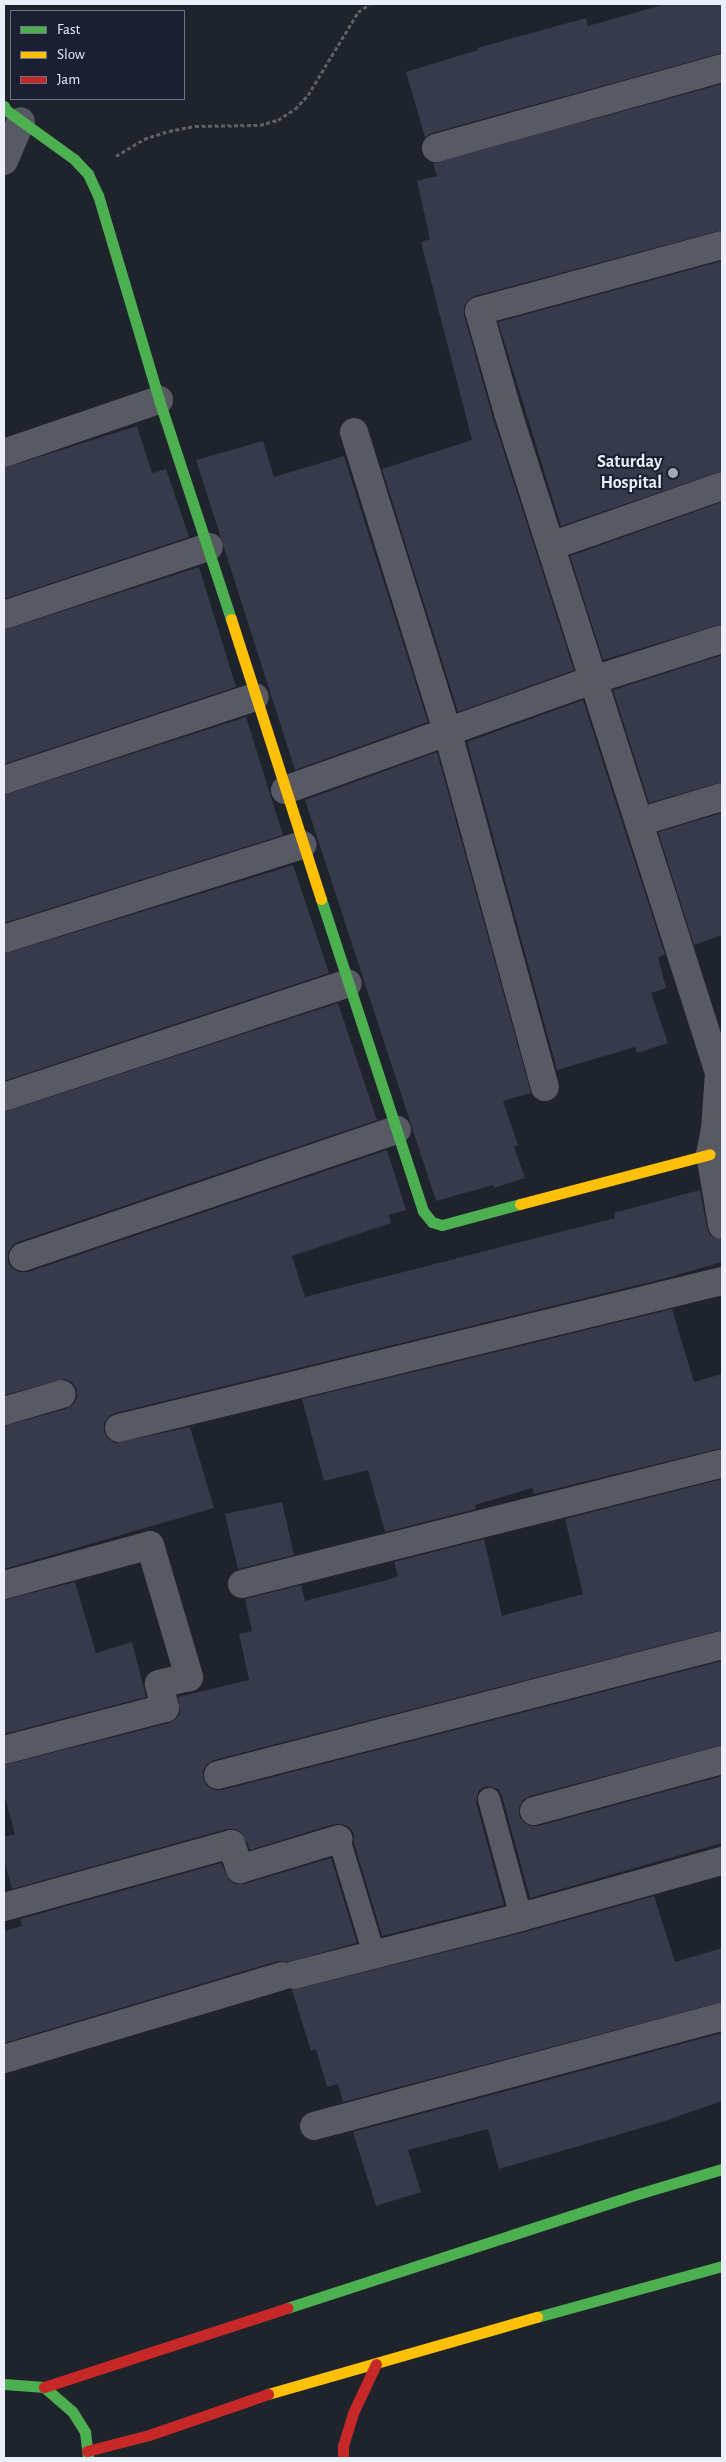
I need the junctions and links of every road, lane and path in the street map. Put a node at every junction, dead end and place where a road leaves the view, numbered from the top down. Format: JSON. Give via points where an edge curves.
{"nodes":[{"id":1,"x":370,"y":4,"type":"edge"},
{"id":2,"x":722,"y":68,"type":"edge"},
{"id":3,"x":13,"y":113,"type":"edge"},
{"id":4,"x":436,"y":148,"type":"dead end"},
{"id":5,"x":4,"y":160,"type":"edge"},
{"id":6,"x":88,"y":174,"type":"junction"},
{"id":7,"x":722,"y":245,"type":"edge"},
{"id":8,"x":159,"y":400,"type":"junction"},
{"id":9,"x":354,"y":432,"type":"dead end"},
{"id":10,"x":4,"y":453,"type":"edge"},
{"id":11,"x":722,"y":486,"type":"edge"},
{"id":12,"x":551,"y":546,"type":"junction"},
{"id":13,"x":209,"y":547,"type":"junction"},
{"id":14,"x":4,"y":615,"type":"edge"},
{"id":15,"x":722,"y":639,"type":"edge"},
{"id":16,"x":593,"y":680,"type":"junction"},
{"id":17,"x":255,"y":697,"type":"junction"},
{"id":18,"x":448,"y":733,"type":"junction"},
{"id":19,"x":4,"y":780,"type":"edge"},
{"id":20,"x":285,"y":790,"type":"junction"},
{"id":21,"x":722,"y":797,"type":"edge"},
{"id":22,"x":639,"y":822,"type":"junction"},
{"id":23,"x":303,"y":845,"type":"junction"},
{"id":24,"x":4,"y":939,"type":"edge"},
{"id":25,"x":348,"y":983,"type":"junction"},
{"id":26,"x":545,"y":1087,"type":"dead end"},
{"id":27,"x":4,"y":1097,"type":"edge"},
{"id":28,"x":397,"y":1130,"type":"junction"},
{"id":29,"x":716,"y":1137,"type":"edge"},
{"id":30,"x":722,"y":1225,"type":"edge"},
{"id":31,"x":23,"y":1257,"type":"dead end"},
{"id":32,"x":722,"y":1281,"type":"edge"},
{"id":33,"x":62,"y":1394,"type":"dead end"},
{"id":34,"x":4,"y":1411,"type":"edge"},
{"id":35,"x":119,"y":1428,"type":"dead end"},
{"id":36,"x":722,"y":1463,"type":"edge"},
{"id":37,"x":4,"y":1584,"type":"edge"},
{"id":38,"x":242,"y":1584,"type":"dead end"},
{"id":39,"x":722,"y":1645,"type":"edge"},
{"id":40,"x":4,"y":1750,"type":"edge"},
{"id":41,"x":722,"y":1760,"type":"edge"},
{"id":42,"x":218,"y":1775,"type":"dead end"},
{"id":43,"x":489,"y":1799,"type":"dead end"},
{"id":44,"x":534,"y":1811,"type":"dead end"},
{"id":45,"x":339,"y":1839,"type":"joint"},
{"id":46,"x":722,"y":1861,"type":"edge"},
{"id":47,"x":4,"y":1907,"type":"edge"},
{"id":48,"x":520,"y":1917,"type":"junction"},
{"id":49,"x":374,"y":1954,"type":"junction"},
{"id":50,"x":722,"y":2017,"type":"edge"},
{"id":51,"x":4,"y":2059,"type":"edge"},
{"id":52,"x":314,"y":2126,"type":"dead end"},
{"id":53,"x":722,"y":2169,"type":"edge"},
{"id":54,"x":722,"y":2266,"type":"edge"},
{"id":55,"x":376,"y":2364,"type":"junction"},
{"id":56,"x":4,"y":2384,"type":"edge"},
{"id":57,"x":44,"y":2388,"type":"junction"},
{"id":58,"x":88,"y":2455,"type":"edge"},
{"id":59,"x":343,"y":2458,"type":"edge"}],
"edges":[{"from":1,"to":6,"type":"path","via":[[358,12],[308,95],[296,109],[278,120],[260,125],[195,126],[144,138]]},
{"from":2,"to":4,"type":"street"},
{"from":3,"to":5,"type":"street"},
{"from":3,"to":6,"type":"street","via":[[74,159]]},
{"from":6,"to":8,"type":"street","via":[[98,195]]},
{"from":7,"to":12,"type":"street","via":[[479,310]]},
{"from":8,"to":10,"type":"street"},
{"from":8,"to":13,"type":"street"},
{"from":9,"to":18,"type":"street"},
{"from":11,"to":12,"type":"street"},
{"from":12,"to":16,"type":"street"},
{"from":13,"to":14,"type":"street"},
{"from":13,"to":17,"type":"street"},
{"from":15,"to":16,"type":"street"},
{"from":16,"to":18,"type":"street"},
{"from":16,"to":22,"type":"street"},
{"from":17,"to":19,"type":"street"},
{"from":17,"to":20,"type":"street"},
{"from":18,"to":20,"type":"street"},
{"from":18,"to":26,"type":"street"},
{"from":20,"to":23,"type":"street"},
{"from":21,"to":22,"type":"street"},
{"from":22,"to":29,"type":"street","via":[[719,1073]]},
{"from":23,"to":24,"type":"street"},
{"from":23,"to":25,"type":"street"},
{"from":25,"to":27,"type":"street"},
{"from":25,"to":28,"type":"street"},
{"from":28,"to":29,"type":"street","via":[[423,1211],[432,1222],[442,1225]]},
{"from":28,"to":31,"type":"street"},
{"from":29,"to":30,"type":"street"},
{"from":32,"to":35,"type":"street"},
{"from":33,"to":34,"type":"street"},
{"from":36,"to":38,"type":"street"},
{"from":37,"to":40,"type":"street","via":[[150,1545],[189,1677],[159,1684],[165,1708]]},
{"from":39,"to":42,"type":"street"},
{"from":41,"to":44,"type":"street"},
{"from":43,"to":48,"type":"lane"},
{"from":45,"to":47,"type":"street","via":[[240,1869],[231,1844]]},
{"from":45,"to":49,"type":"lane"},
{"from":46,"to":48,"type":"street"},
{"from":48,"to":49,"type":"street"},
{"from":49,"to":51,"type":"street"},
{"from":50,"to":52,"type":"street"},
{"from":53,"to":57,"type":"street"},
{"from":54,"to":55,"type":"street"},
{"from":55,"to":58,"type":"street","via":[[248,2400]]},
{"from":55,"to":59,"type":"street","via":[[353,2413],[343,2446]]},
{"from":56,"to":57,"type":"street"},
{"from":57,"to":58,"type":"street","via":[[72,2411],[85,2432]]}]}
